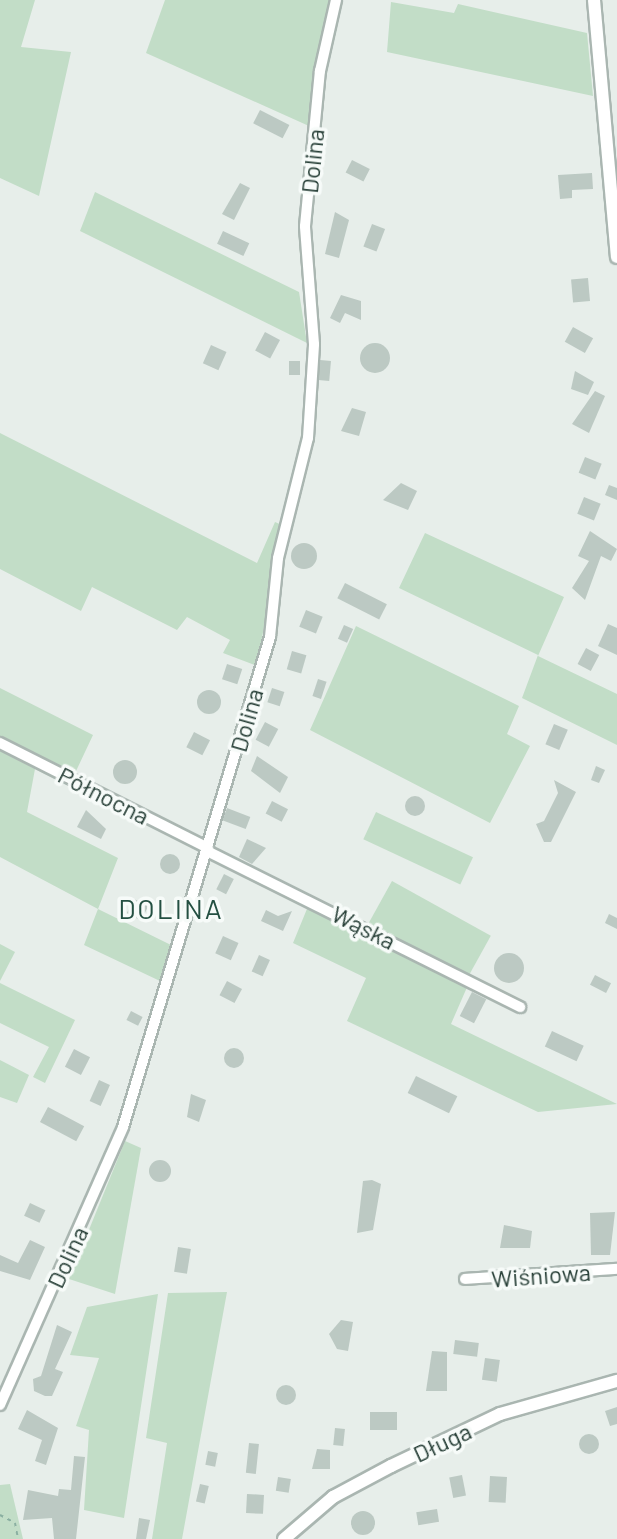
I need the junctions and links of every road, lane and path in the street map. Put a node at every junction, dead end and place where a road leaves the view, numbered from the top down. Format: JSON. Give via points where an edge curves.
{"nodes":[{"id":1,"x":335,"y":0,"type":"edge"},
{"id":2,"x":594,"y":0,"type":"edge"},
{"id":3,"x":617,"y":257,"type":"edge"},
{"id":4,"x":0,"y":743,"type":"edge"},
{"id":5,"x":207,"y":849,"type":"junction"},
{"id":6,"x":520,"y":1007,"type":"dead end"},
{"id":7,"x":617,"y":1269,"type":"edge"},
{"id":8,"x":465,"y":1279,"type":"dead end"},
{"id":9,"x":617,"y":1381,"type":"edge"},
{"id":10,"x":0,"y":1405,"type":"edge"},
{"id":11,"x":0,"y":1515,"type":"edge"},
{"id":12,"x":18,"y":1539,"type":"edge"},
{"id":13,"x":285,"y":1539,"type":"edge"}],
"edges":[{"from":1,"to":5,"type":"street","name":"Dolina","via":[[320,71],[305,226],[314,344],[307,438],[278,558],[270,637]]},
{"from":2,"to":3,"type":"street"},
{"from":4,"to":5,"type":"street","name":"Północna"},
{"from":5,"to":6,"type":"street","name":"Wąska"},
{"from":5,"to":10,"type":"street","name":"Dolina","via":[[114,1150]]},
{"from":7,"to":8,"type":"street","name":"Wiśniowa"},
{"from":9,"to":13,"type":"street","name":"Długa","via":[[500,1415],[391,1466],[333,1497]]},
{"from":11,"to":12,"type":"path","via":[[15,1523]]}]}
